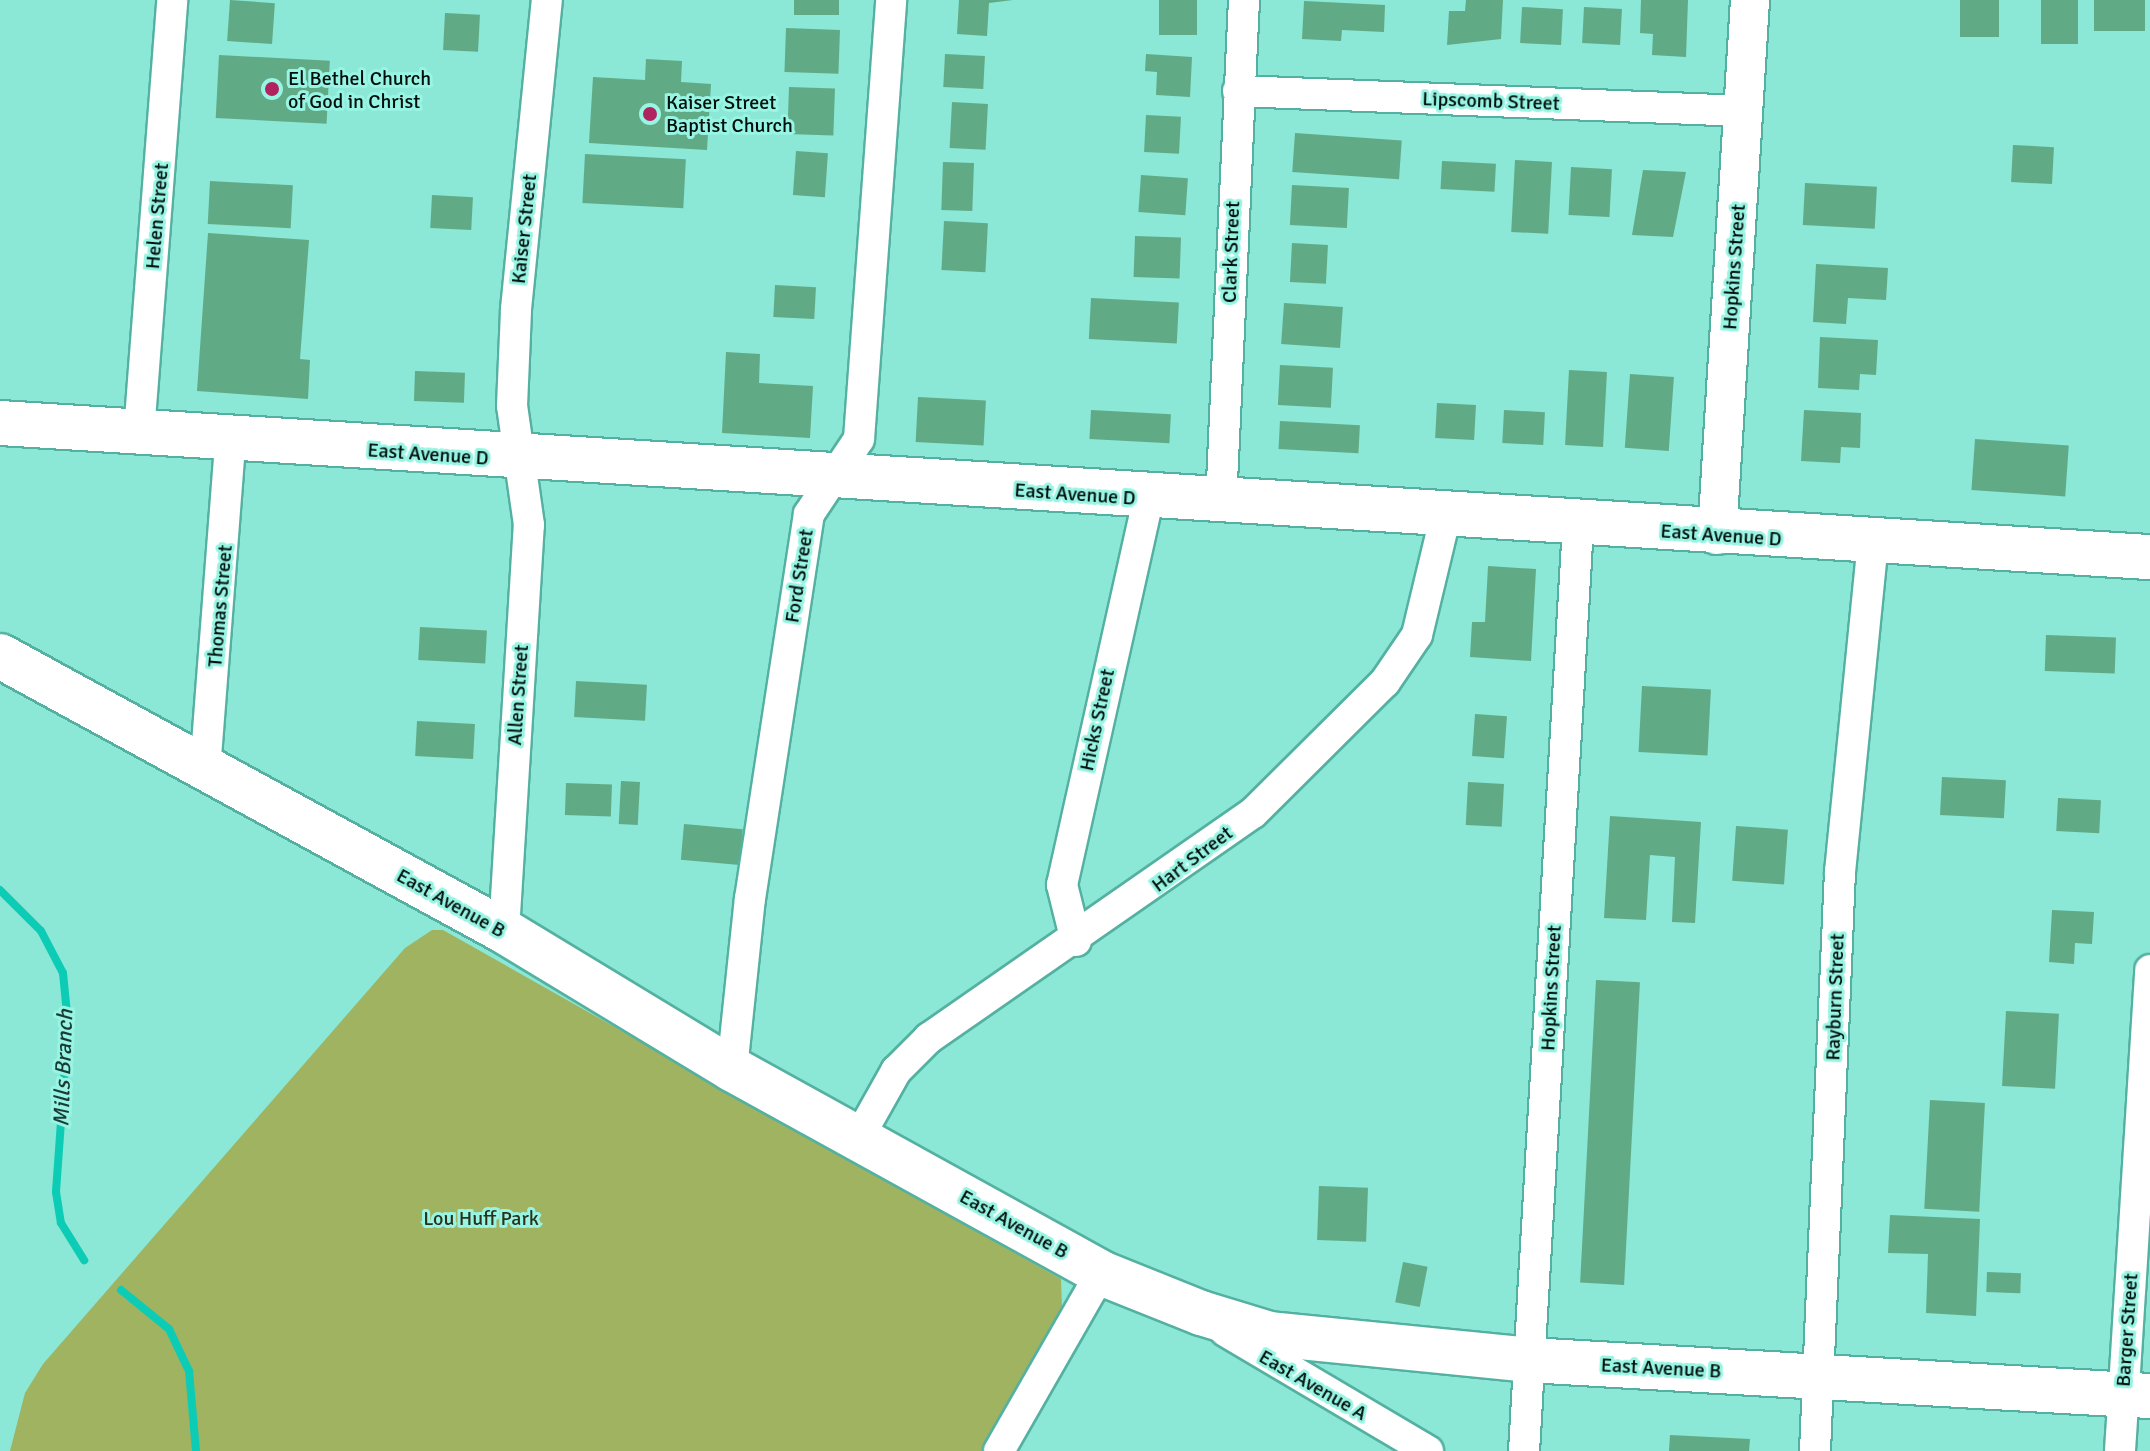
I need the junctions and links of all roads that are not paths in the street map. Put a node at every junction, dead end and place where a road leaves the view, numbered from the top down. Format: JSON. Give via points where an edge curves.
{"nodes":[{"id":1,"x":172,"y":0,"type":"edge"},
{"id":2,"x":547,"y":0,"type":"edge"},
{"id":3,"x":891,"y":0,"type":"edge"},
{"id":4,"x":1244,"y":0,"type":"edge"},
{"id":5,"x":1750,"y":0,"type":"edge"},
{"id":6,"x":1238,"y":91,"type":"junction"},
{"id":7,"x":1744,"y":111,"type":"junction"},
{"id":8,"x":0,"y":423,"type":"edge"},
{"id":9,"x":139,"y":433,"type":"junction"},
{"id":10,"x":230,"y":442,"type":"junction"},
{"id":11,"x":517,"y":459,"type":"junction"},
{"id":12,"x":837,"y":480,"type":"junction"},
{"id":13,"x":1148,"y":499,"type":"junction"},
{"id":14,"x":1221,"y":504,"type":"junction"},
{"id":15,"x":1445,"y":518,"type":"junction"},
{"id":16,"x":1578,"y":526,"type":"junction"},
{"id":17,"x":1717,"y":535,"type":"junction"},
{"id":18,"x":1873,"y":544,"type":"junction"},
{"id":19,"x":2150,"y":557,"type":"edge"},
{"id":20,"x":0,"y":656,"type":"edge"},
{"id":21,"x":205,"y":770,"type":"junction"},
{"id":22,"x":504,"y":931,"type":"junction"},
{"id":23,"x":1076,"y":941,"type":"junction"},
{"id":24,"x":2150,"y":970,"type":"edge"},
{"id":25,"x":732,"y":1069,"type":"junction"},
{"id":26,"x":859,"y":1137,"type":"junction"},
{"id":27,"x":1101,"y":1273,"type":"junction"},
{"id":28,"x":1201,"y":1313,"type":"junction"},
{"id":29,"x":1529,"y":1360,"type":"junction"},
{"id":30,"x":1820,"y":1377,"type":"junction"},
{"id":31,"x":2136,"y":1396,"type":"edge"},
{"id":32,"x":999,"y":1451,"type":"edge"},
{"id":33,"x":1428,"y":1451,"type":"edge"},
{"id":34,"x":1524,"y":1451,"type":"edge"},
{"id":35,"x":1815,"y":1451,"type":"edge"},
{"id":36,"x":2120,"y":1451,"type":"edge"}],
"edges":[{"from":1,"to":9,"type":"street","name":"Helen Street"},
{"from":2,"to":11,"type":"street","name":"Kaiser Street","via":[[516,309]]},
{"from":3,"to":12,"type":"street","name":"Ford Street","via":[[859,439]]},
{"from":4,"to":6,"type":"street","name":"Clark Street"},
{"from":5,"to":7,"type":"street","name":"Hopkins Street"},
{"from":6,"to":7,"type":"street","name":"Lipscomb Street"},
{"from":6,"to":14,"type":"street","name":"Clark Street"},
{"from":7,"to":17,"type":"street","name":"Hopkins Street"},
{"from":8,"to":9,"type":"main road","name":"East Avenue D"},
{"from":9,"to":10,"type":"main road","name":"East Avenue D"},
{"from":10,"to":11,"type":"main road","name":"East Avenue D"},
{"from":10,"to":21,"type":"street","name":"Thomas Street"},
{"from":11,"to":12,"type":"main road","name":"East Avenue D"},
{"from":11,"to":22,"type":"street","name":"Allen Street","via":[[529,525]]},
{"from":12,"to":13,"type":"main road","name":"East Avenue D"},
{"from":12,"to":25,"type":"street","name":"Ford Street","via":[[809,514],[750,899]]},
{"from":13,"to":14,"type":"main road","name":"East Avenue D"},
{"from":13,"to":23,"type":"street","name":"Hicks Street","via":[[1062,885]]},
{"from":14,"to":15,"type":"main road","name":"East Avenue D"},
{"from":15,"to":16,"type":"main road","name":"East Avenue D"},
{"from":15,"to":23,"type":"street","name":"Hart Street","via":[[1417,635],[1385,682],[1253,813]]},
{"from":16,"to":17,"type":"main road","name":"East Avenue D"},
{"from":16,"to":29,"type":"street","name":"Hopkins Street"},
{"from":17,"to":18,"type":"main road","name":"East Avenue D"},
{"from":18,"to":19,"type":"main road","name":"East Avenue D"},
{"from":18,"to":30,"type":"street","name":"Rayburn Street","via":[[1840,872]]},
{"from":20,"to":21,"type":"main road","name":"East Avenue B"},
{"from":21,"to":22,"type":"main road","name":"East Avenue B"},
{"from":22,"to":25,"type":"main road","name":"East Avenue B"},
{"from":23,"to":26,"type":"street","name":"Hart Street","via":[[929,1038],[896,1071]]},
{"from":24,"to":31,"type":"street","name":"Barger Street"},
{"from":25,"to":26,"type":"main road","name":"East Avenue B"},
{"from":26,"to":27,"type":"main road","name":"East Avenue B"},
{"from":27,"to":28,"type":"main road","name":"East Avenue B"},
{"from":27,"to":32,"type":"street"},
{"from":28,"to":29,"type":"main road","name":"East Avenue B","via":[[1284,1336]]},
{"from":28,"to":33,"type":"street","name":"East Avenue A"},
{"from":29,"to":30,"type":"main road","name":"East Avenue B"},
{"from":29,"to":34,"type":"street","name":"Hopkins Street"},
{"from":30,"to":31,"type":"main road","name":"East Avenue B"},
{"from":30,"to":35,"type":"street","name":"Rayburn Street"},
{"from":31,"to":36,"type":"street","name":"Barger Street"}]}
